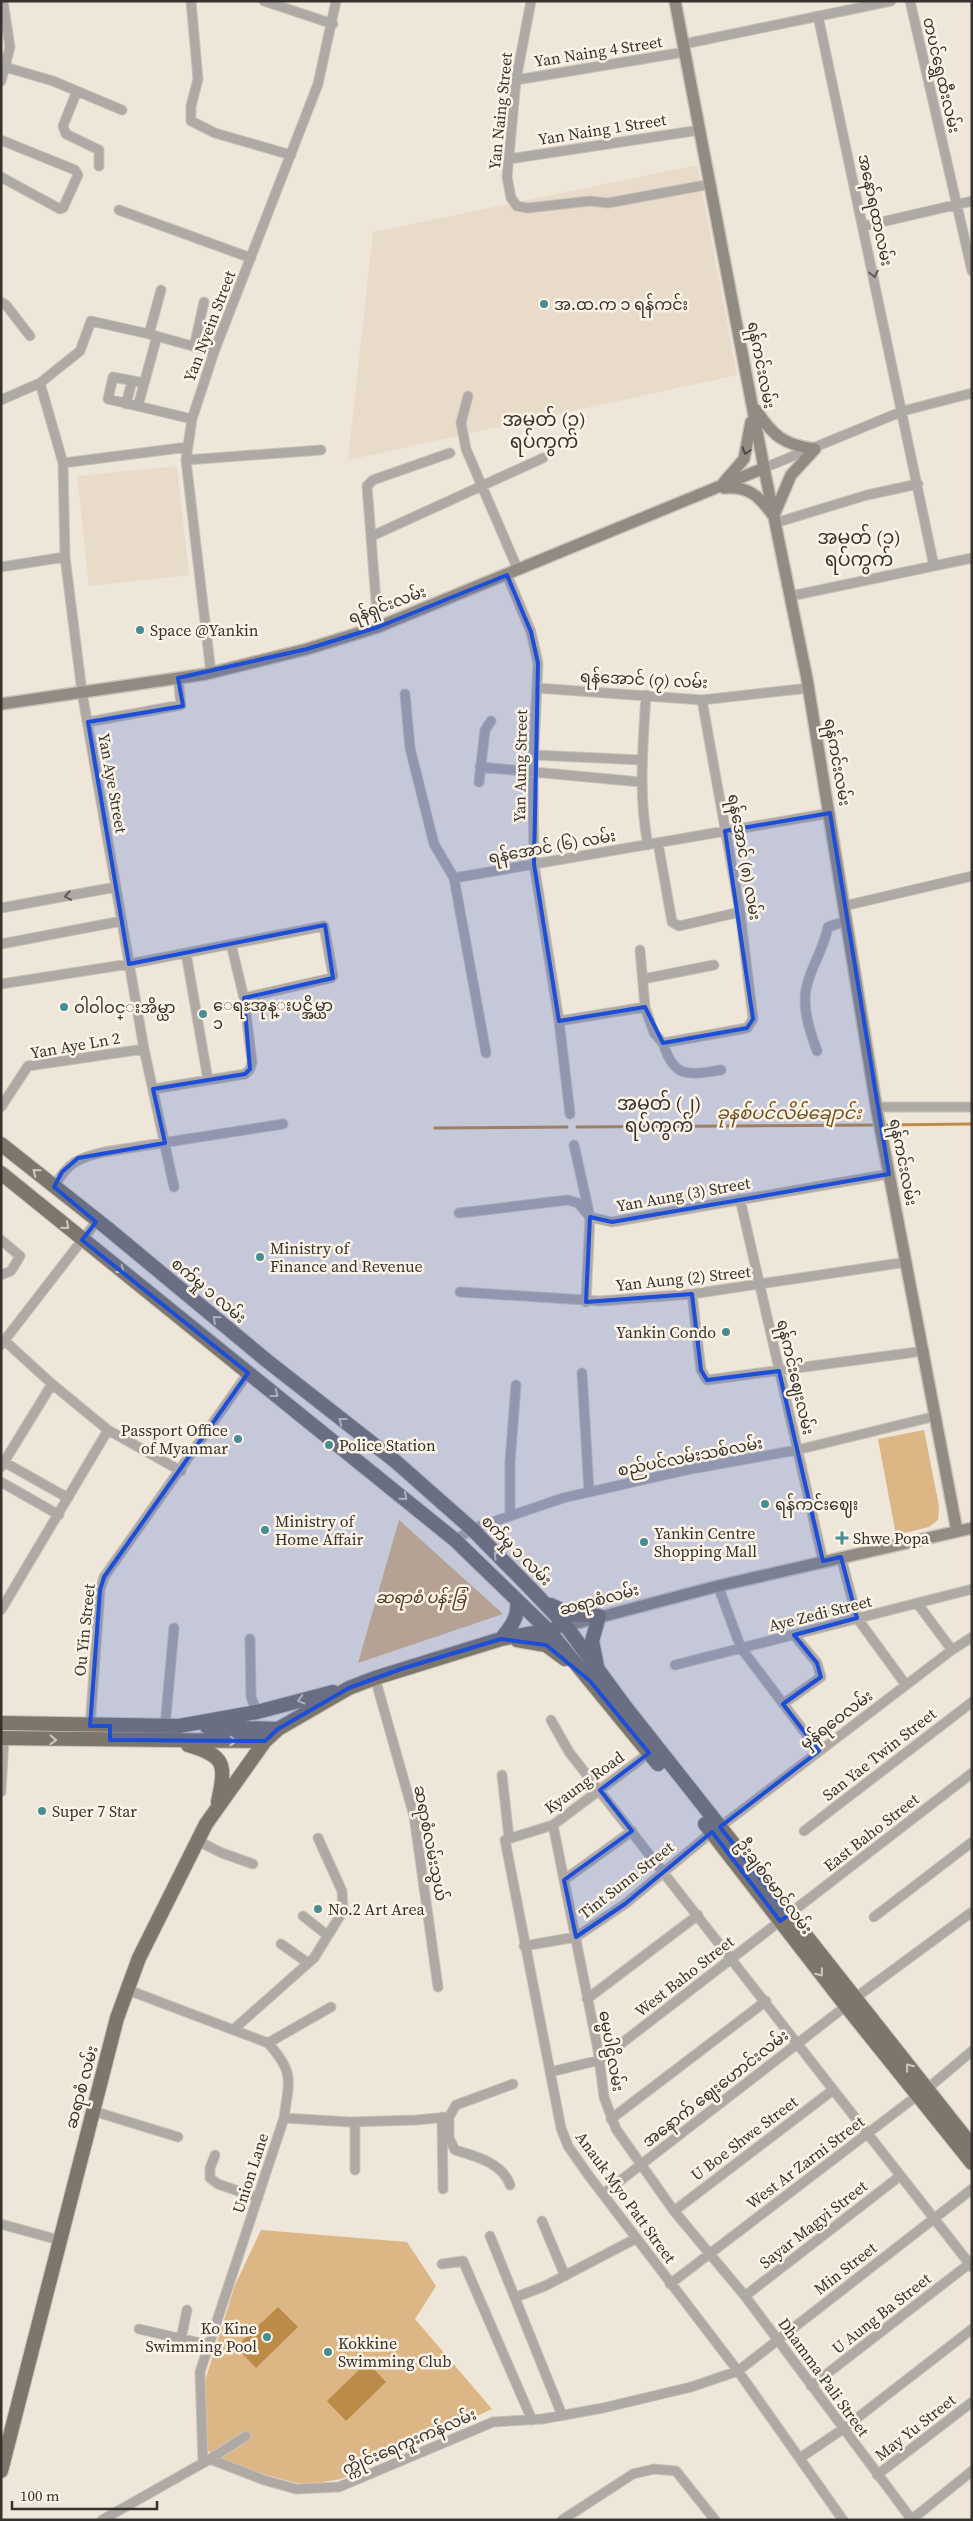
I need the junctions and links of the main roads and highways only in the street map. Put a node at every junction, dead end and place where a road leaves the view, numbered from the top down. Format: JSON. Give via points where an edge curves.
{"nodes":[{"id":1,"x":675,"y":1,"type":"edge"},
{"id":2,"x":753,"y":404,"type":"junction"},
{"id":3,"x":764,"y":468,"type":"junction"},
{"id":4,"x":717,"y":488,"type":"junction"},
{"id":5,"x":774,"y":520,"type":"junction"},
{"id":6,"x":1,"y":704,"type":"edge"},
{"id":7,"x":1,"y":1144,"type":"edge"},
{"id":8,"x":1,"y":1173,"type":"edge"},
{"id":9,"x":167,"y":1278,"type":"junction"},
{"id":10,"x":155,"y":1297,"type":"junction"},
{"id":11,"x":238,"y":1338,"type":"junction"},
{"id":12,"x":225,"y":1354,"type":"junction"},
{"id":13,"x":972,"y":1528,"type":"edge"},
{"id":14,"x":957,"y":1532,"type":"junction"},
{"id":15,"x":531,"y":1589,"type":"junction"},
{"id":16,"x":517,"y":1601,"type":"junction"},
{"id":17,"x":599,"y":1616,"type":"junction"},
{"id":18,"x":566,"y":1626,"type":"junction"},
{"id":19,"x":549,"y":1630,"type":"junction"},
{"id":20,"x":501,"y":1639,"type":"junction"},
{"id":21,"x":594,"y":1677,"type":"junction"},
{"id":22,"x":349,"y":1688,"type":"junction"},
{"id":23,"x":3,"y":1724,"type":"edge"},
{"id":24,"x":179,"y":1726,"type":"junction"},
{"id":25,"x":278,"y":1729,"type":"junction"},
{"id":26,"x":110,"y":1733,"type":"junction"},
{"id":27,"x":3,"y":1738,"type":"edge"},
{"id":28,"x":173,"y":1740,"type":"junction"},
{"id":29,"x":265,"y":1741,"type":"junction"},
{"id":30,"x":217,"y":1808,"type":"junction"},
{"id":31,"x":716,"y":1829,"type":"junction"},
{"id":32,"x":923,"y":2092,"type":"junction"},
{"id":33,"x":972,"y":2146,"type":"edge"},
{"id":34,"x":972,"y":2163,"type":"edge"},
{"id":35,"x":1,"y":2471,"type":"edge"}],
"edges":[{"from":1,"to":2,"type":"main road","name":"ရန်ကင်းလမ်း"},
{"from":2,"to":3,"type":"main road","name":"ရန်ကင်းလမ်း"},
{"from":2,"to":4,"type":"main road","one_way":true,"via":[[744,459]]},
{"from":2,"to":5,"type":"main road","via":[[782,440],[792,445],[815,448],[791,475]]},
{"from":3,"to":4,"type":"main road","name":"ရန်ရှင်းလမ်း"},
{"from":3,"to":5,"type":"main road","name":"ရန်ကင်းလမ်း"},
{"from":4,"to":5,"type":"main road","via":[[750,490]]},
{"from":4,"to":6,"type":"main road","name":"ရန်ရှင်းလမ်း","via":[[378,627],[307,649],[211,673]]},
{"from":5,"to":14,"type":"main road","name":"ရန်ကင်းလမ်း","via":[[808,688],[880,1124]]},
{"from":9,"to":7,"type":"main road","name":"စက်မှု ၁ လမ်း","one_way":true},
{"from":8,"to":10,"type":"main road","one_way":true},
{"from":9,"to":10,"type":"main road"},
{"from":11,"to":9,"type":"main road","name":"စက်မှု ၁ လမ်း","one_way":true},
{"from":10,"to":12,"type":"main road"},
{"from":11,"to":12,"type":"main road"},
{"from":15,"to":11,"type":"main road","name":"စက်မှု ၁ လမ်း","one_way":true,"via":[[468,1525],[395,1461]]},
{"from":12,"to":16,"type":"main road","one_way":true,"via":[[455,1540]]},
{"from":13,"to":14,"type":"main road","name":"ဆရာစံလမ်း"},
{"from":14,"to":17,"type":"main road","name":"ဆရာစံလမ်း"},
{"from":15,"to":17,"type":"main road","via":[[570,1614]]},
{"from":15,"to":18,"type":"main road","name":"စက်မှု ၁ လမ်း"},
{"from":16,"to":19,"type":"main road"},
{"from":16,"to":20,"type":"main road","via":[[514,1623]]},
{"from":17,"to":18,"type":"main road","name":"ဆရာစံလမ်း"},
{"from":17,"to":21,"type":"main road","via":[[592,1640]]},
{"from":18,"to":19,"type":"main road","name":"ဆရာစံလမ်း"},
{"from":18,"to":21,"type":"main road","name":"ဦးချစ်မောင်လမ်း"},
{"from":19,"to":20,"type":"main road","name":"ဆရာစံလမ်း"},
{"from":19,"to":21,"type":"main road","name":"ဦးချစ်မောင်လမ်း"},
{"from":20,"to":21,"type":"main road","via":[[546,1645]]},
{"from":20,"to":22,"type":"main road","name":"ဆရာစံလမ်း"},
{"from":21,"to":31,"type":"main road","name":"ဦးချစ်မောင်လမ်း"},
{"from":21,"to":31,"type":"main road","name":"ဦးချစ်မောင်လမ်း","via":[[649,1753]]},
{"from":22,"to":24,"type":"main road","one_way":true,"via":[[257,1712]]},
{"from":22,"to":25,"type":"main road","name":"ဆရာစံလမ်း"},
{"from":23,"to":26,"type":"main road","via":[[90,1726]]},
{"from":23,"to":27,"type":"main road"},
{"from":24,"to":25,"type":"main road"},
{"from":24,"to":26,"type":"main road"},
{"from":25,"to":29,"type":"main road","name":"ဆရာစံလမ်း"},
{"from":27,"to":26,"type":"main road","one_way":true},
{"from":26,"to":28,"type":"main road"},
{"from":28,"to":29,"type":"main road","one_way":true},
{"from":28,"to":30,"type":"main road","via":[[206,1750],[219,1758],[222,1783]]},
{"from":29,"to":30,"type":"main road","name":"ဆရာစံ လမ်း"},
{"from":30,"to":35,"type":"main road","name":"ဆရာစံ လမ်း","via":[[143,1950],[118,2018]]},
{"from":31,"to":32,"type":"main road","name":"ဦးချစ်မောင်လမ်း"},
{"from":32,"to":33,"type":"main road"},
{"from":32,"to":34,"type":"main road","name":"ဦးချစ်မောင်လမ်း"}]}
